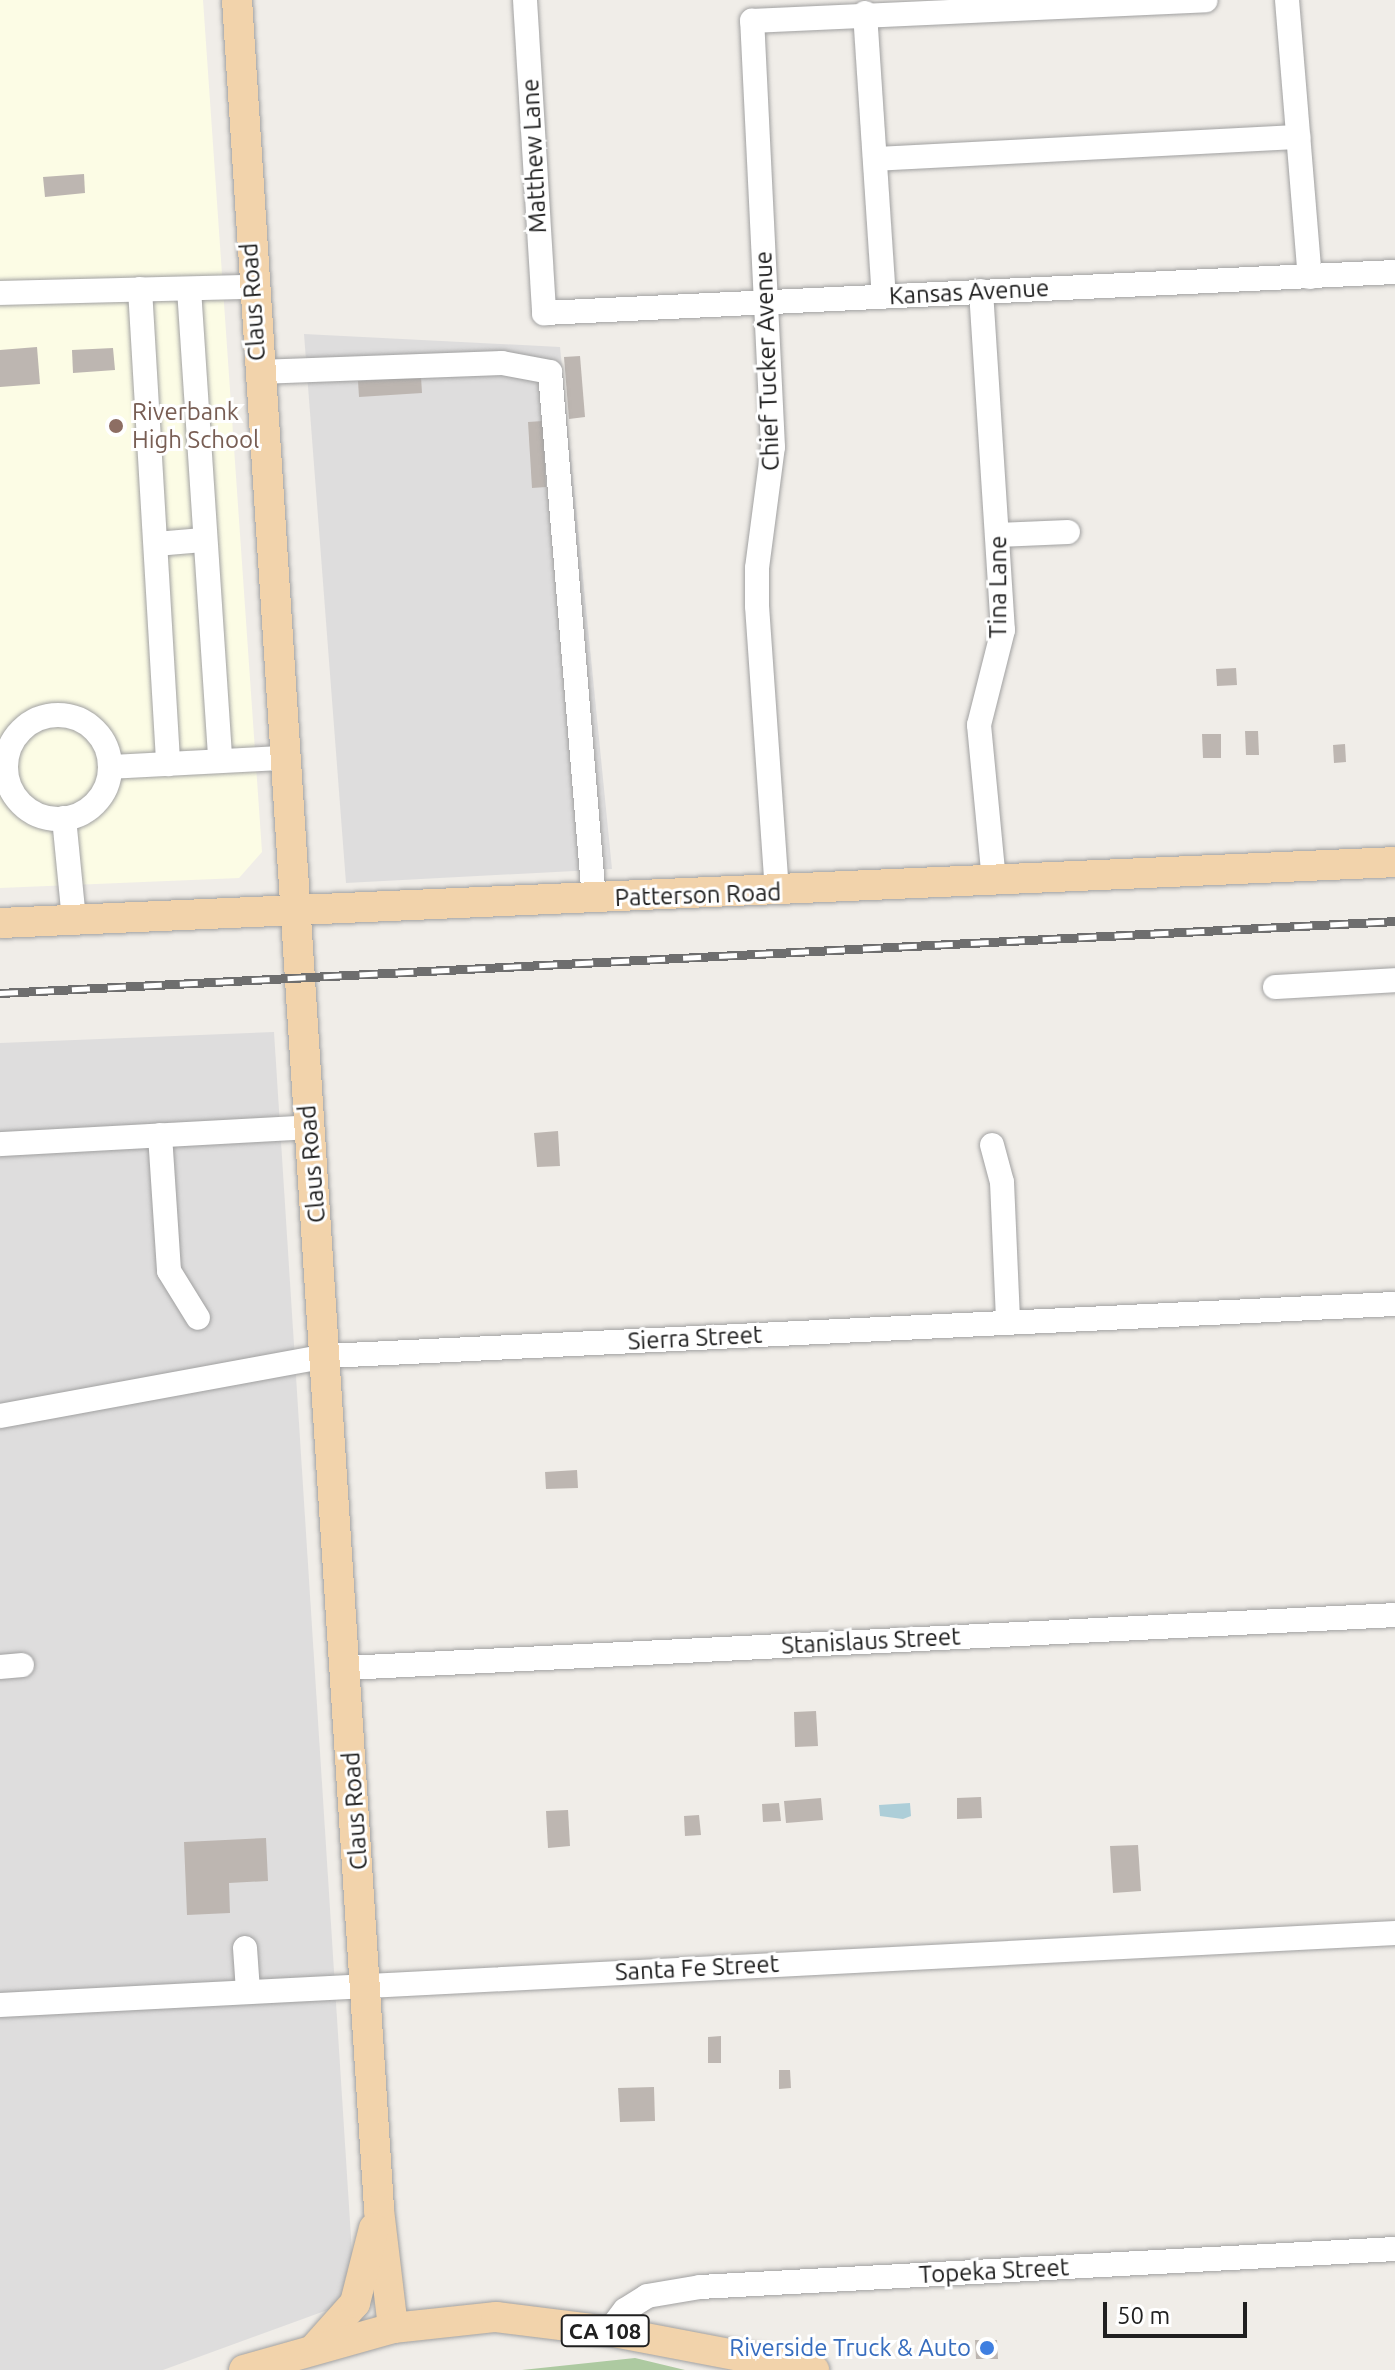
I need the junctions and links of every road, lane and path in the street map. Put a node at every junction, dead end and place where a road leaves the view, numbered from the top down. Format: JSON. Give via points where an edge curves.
{"nodes":[{"id":1,"x":237,"y":0,"type":"edge"},
{"id":2,"x":525,"y":0,"type":"edge"},
{"id":3,"x":1206,"y":0,"type":"edge"},
{"id":4,"x":1287,"y":0,"type":"edge"},
{"id":5,"x":865,"y":13,"type":"junction"},
{"id":6,"x":1298,"y":137,"type":"junction"},
{"id":7,"x":875,"y":159,"type":"junction"},
{"id":8,"x":1395,"y":272,"type":"edge"},
{"id":9,"x":1310,"y":277,"type":"junction"},
{"id":10,"x":252,"y":287,"type":"junction"},
{"id":11,"x":140,"y":289,"type":"junction"},
{"id":12,"x":189,"y":289,"type":"junction"},
{"id":13,"x":981,"y":291,"type":"junction"},
{"id":14,"x":0,"y":293,"type":"edge"},
{"id":15,"x":884,"y":296,"type":"junction"},
{"id":16,"x":766,"y":303,"type":"junction"},
{"id":17,"x":544,"y":313,"type":"joint"},
{"id":18,"x":258,"y":372,"type":"junction"},
{"id":19,"x":1068,"y":532,"type":"dead end"},
{"id":20,"x":998,"y":535,"type":"junction"},
{"id":21,"x":203,"y":540,"type":"junction"},
{"id":22,"x":156,"y":544,"type":"junction"},
{"id":23,"x":283,"y":758,"type":"junction"},
{"id":24,"x":220,"y":761,"type":"junction"},
{"id":25,"x":168,"y":764,"type":"junction"},
{"id":26,"x":110,"y":767,"type":"junction"},
{"id":27,"x":64,"y":818,"type":"junction"},
{"id":28,"x":1395,"y":862,"type":"edge"},
{"id":29,"x":994,"y":881,"type":"junction"},
{"id":30,"x":777,"y":892,"type":"junction"},
{"id":31,"x":594,"y":899,"type":"junction"},
{"id":32,"x":293,"y":911,"type":"junction"},
{"id":33,"x":74,"y":920,"type":"junction"},
{"id":34,"x":0,"y":923,"type":"edge"},
{"id":35,"x":1395,"y":980,"type":"edge"},
{"id":36,"x":1275,"y":987,"type":"dead end"},
{"id":37,"x":309,"y":1127,"type":"junction"},
{"id":38,"x":160,"y":1135,"type":"junction"},
{"id":39,"x":0,"y":1144,"type":"edge"},
{"id":40,"x":992,"y":1145,"type":"dead end"},
{"id":41,"x":1395,"y":1304,"type":"edge"},
{"id":42,"x":198,"y":1318,"type":"dead end"},
{"id":43,"x":1008,"y":1322,"type":"junction"},
{"id":44,"x":327,"y":1356,"type":"junction"},
{"id":45,"x":0,"y":1416,"type":"edge"},
{"id":46,"x":1395,"y":1615,"type":"edge"},
{"id":47,"x":346,"y":1668,"type":"junction"},
{"id":48,"x":1395,"y":1933,"type":"edge"},
{"id":49,"x":245,"y":1948,"type":"dead end"},
{"id":50,"x":368,"y":1985,"type":"junction"},
{"id":51,"x":248,"y":1991,"type":"junction"},
{"id":52,"x":0,"y":2005,"type":"edge"},
{"id":53,"x":379,"y":2210,"type":"junction"},
{"id":54,"x":1395,"y":2249,"type":"edge"},
{"id":55,"x":393,"y":2328,"type":"junction"},
{"id":56,"x":609,"y":2331,"type":"junction"},
{"id":57,"x":313,"y":2350,"type":"junction"},
{"id":58,"x":244,"y":2370,"type":"edge"},
{"id":59,"x":814,"y":2370,"type":"edge"}],
"edges":[{"from":1,"to":10,"type":"main road","name":"Claus Road"},
{"from":2,"to":17,"type":"street","name":"Matthew Lane"},
{"from":3,"to":5,"type":"street"},
{"from":4,"to":6,"type":"street"},
{"from":5,"to":7,"type":"street"},
{"from":5,"to":16,"type":"street","name":"Chief Tucker Avenue","via":[[752,21]]},
{"from":6,"to":7,"type":"street"},
{"from":6,"to":9,"type":"street"},
{"from":7,"to":15,"type":"street"},
{"from":8,"to":9,"type":"street","name":"Kansas Avenue"},
{"from":9,"to":13,"type":"street","name":"Kansas Avenue"},
{"from":10,"to":12,"type":"street"},
{"from":10,"to":18,"type":"main road","name":"Claus Road"},
{"from":11,"to":12,"type":"street"},
{"from":11,"to":14,"type":"street"},
{"from":11,"to":22,"type":"street"},
{"from":12,"to":21,"type":"street"},
{"from":13,"to":15,"type":"street","name":"Kansas Avenue"},
{"from":13,"to":20,"type":"street","name":"Tina Lane"},
{"from":15,"to":16,"type":"street","name":"Kansas Avenue"},
{"from":16,"to":17,"type":"street","name":"Kansas Avenue"},
{"from":16,"to":30,"type":"street","name":"Chief Tucker Avenue","via":[[773,447],[757,606]]},
{"from":18,"to":23,"type":"main road","name":"Claus Road"},
{"from":18,"to":31,"type":"street","via":[[502,363],[550,372]]},
{"from":19,"to":20,"type":"street"},
{"from":20,"to":29,"type":"street","name":"Tina Lane","via":[[1003,630],[979,725]]},
{"from":21,"to":22,"type":"street"},
{"from":21,"to":24,"type":"street"},
{"from":22,"to":25,"type":"street"},
{"from":23,"to":24,"type":"street"},
{"from":23,"to":32,"type":"main road","name":"Claus Road"},
{"from":24,"to":25,"type":"street"},
{"from":25,"to":26,"type":"street"},
{"from":26,"to":27,"type":"street","via":[[100,798],[88,810]]},
{"from":26,"to":27,"type":"street","via":[[98,734],[76,719],[50,716],[19,733],[6,764],[15,796],[40,816]]},
{"from":27,"to":33,"type":"street"},
{"from":28,"to":29,"type":"main road","name":"Patterson Road"},
{"from":29,"to":30,"type":"main road","name":"Patterson Road"},
{"from":30,"to":31,"type":"main road","name":"Patterson Road"},
{"from":31,"to":32,"type":"main road","name":"Patterson Road"},
{"from":32,"to":33,"type":"main road","name":"Patterson Road"},
{"from":32,"to":37,"type":"main road","name":"Claus Road"},
{"from":33,"to":34,"type":"main road","name":"Patterson Road"},
{"from":35,"to":36,"type":"street"},
{"from":37,"to":38,"type":"street"},
{"from":37,"to":44,"type":"main road","name":"Claus Road"},
{"from":38,"to":39,"type":"street"},
{"from":38,"to":42,"type":"street","via":[[169,1271]]},
{"from":40,"to":43,"type":"street","via":[[1002,1182]]},
{"from":41,"to":43,"type":"street","name":"Sierra Street"},
{"from":43,"to":44,"type":"street","name":"Sierra Street"},
{"from":44,"to":45,"type":"street","name":"Sierra Street"},
{"from":44,"to":47,"type":"main road","name":"Claus Road"},
{"from":46,"to":47,"type":"street","name":"Stanislaus Street"},
{"from":47,"to":50,"type":"main road","name":"Claus Road"},
{"from":48,"to":50,"type":"street","name":"Santa Fe Street"},
{"from":49,"to":51,"type":"street"},
{"from":50,"to":51,"type":"street","name":"Santa Fe Street"},
{"from":50,"to":53,"type":"main road","name":"Claus Road"},
{"from":51,"to":52,"type":"street","name":"Santa Fe Street"},
{"from":53,"to":55,"type":"main road","name":"Claus Road"},
{"from":53,"to":57,"type":"main road","via":[[355,2303]]},
{"from":54,"to":56,"type":"street","name":"Topeka Street","via":[[700,2287],[647,2296],[625,2310]]},
{"from":55,"to":56,"type":"main road","number":"CA 108","via":[[496,2317]]},
{"from":55,"to":57,"type":"main road","number":"CA 108"},
{"from":56,"to":59,"type":"main road","number":"CA 108"},
{"from":57,"to":58,"type":"main road","number":"CA 108"}]}
